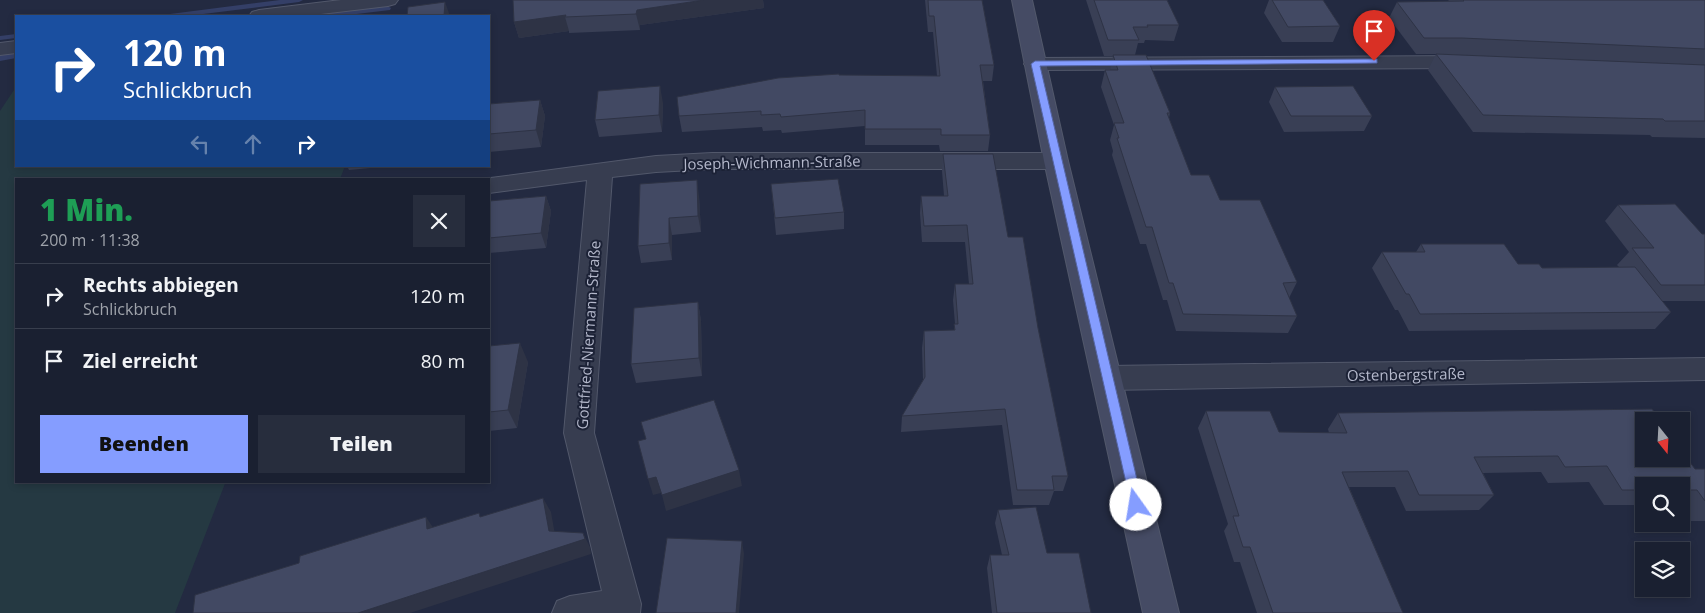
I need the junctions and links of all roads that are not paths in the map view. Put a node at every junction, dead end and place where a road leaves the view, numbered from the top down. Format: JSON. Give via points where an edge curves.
{"nodes":[{"id":1,"x":388,"y":0,"type":"edge"},
{"id":2,"x":1022,"y":0,"type":"edge"},
{"id":3,"x":267,"y":15,"type":"edge"},
{"id":4,"x":15,"y":47,"type":"edge"},
{"id":5,"x":0,"y":49,"type":"edge"},
{"id":6,"x":1488,"y":63,"type":"edge"},
{"id":7,"x":1035,"y":64,"type":"junction"},
{"id":8,"x":1056,"y":161,"type":"junction"},
{"id":9,"x":600,"y":171,"type":"junction"},
{"id":10,"x":490,"y":185,"type":"edge"},
{"id":11,"x":1705,"y":369,"type":"edge"},
{"id":12,"x":1107,"y":378,"type":"junction"},
{"id":13,"x":623,"y":608,"type":"edge"},
{"id":14,"x":570,"y":613,"type":"edge"},
{"id":15,"x":1161,"y":613,"type":"edge"}],
"edges":[{"from":1,"to":3,"type":"street"},
{"from":2,"to":7,"type":"street"},
{"from":4,"to":5,"type":"street"},
{"from":6,"to":7,"type":"street"},
{"from":7,"to":8,"type":"street"},
{"from":8,"to":9,"type":"street","name":"Joseph-Wichmann-Straße","via":[[712,161]]},
{"from":8,"to":12,"type":"street"},
{"from":9,"to":10,"type":"street","name":"Joseph-Wichmann-Straße"},
{"from":9,"to":13,"type":"street","name":"Gottfried-Niermann-Straße","via":[[579,433]]},
{"from":11,"to":12,"type":"street","name":"Ostenbergstraße"},
{"from":12,"to":15,"type":"street"},
{"from":13,"to":14,"type":"street"}]}
